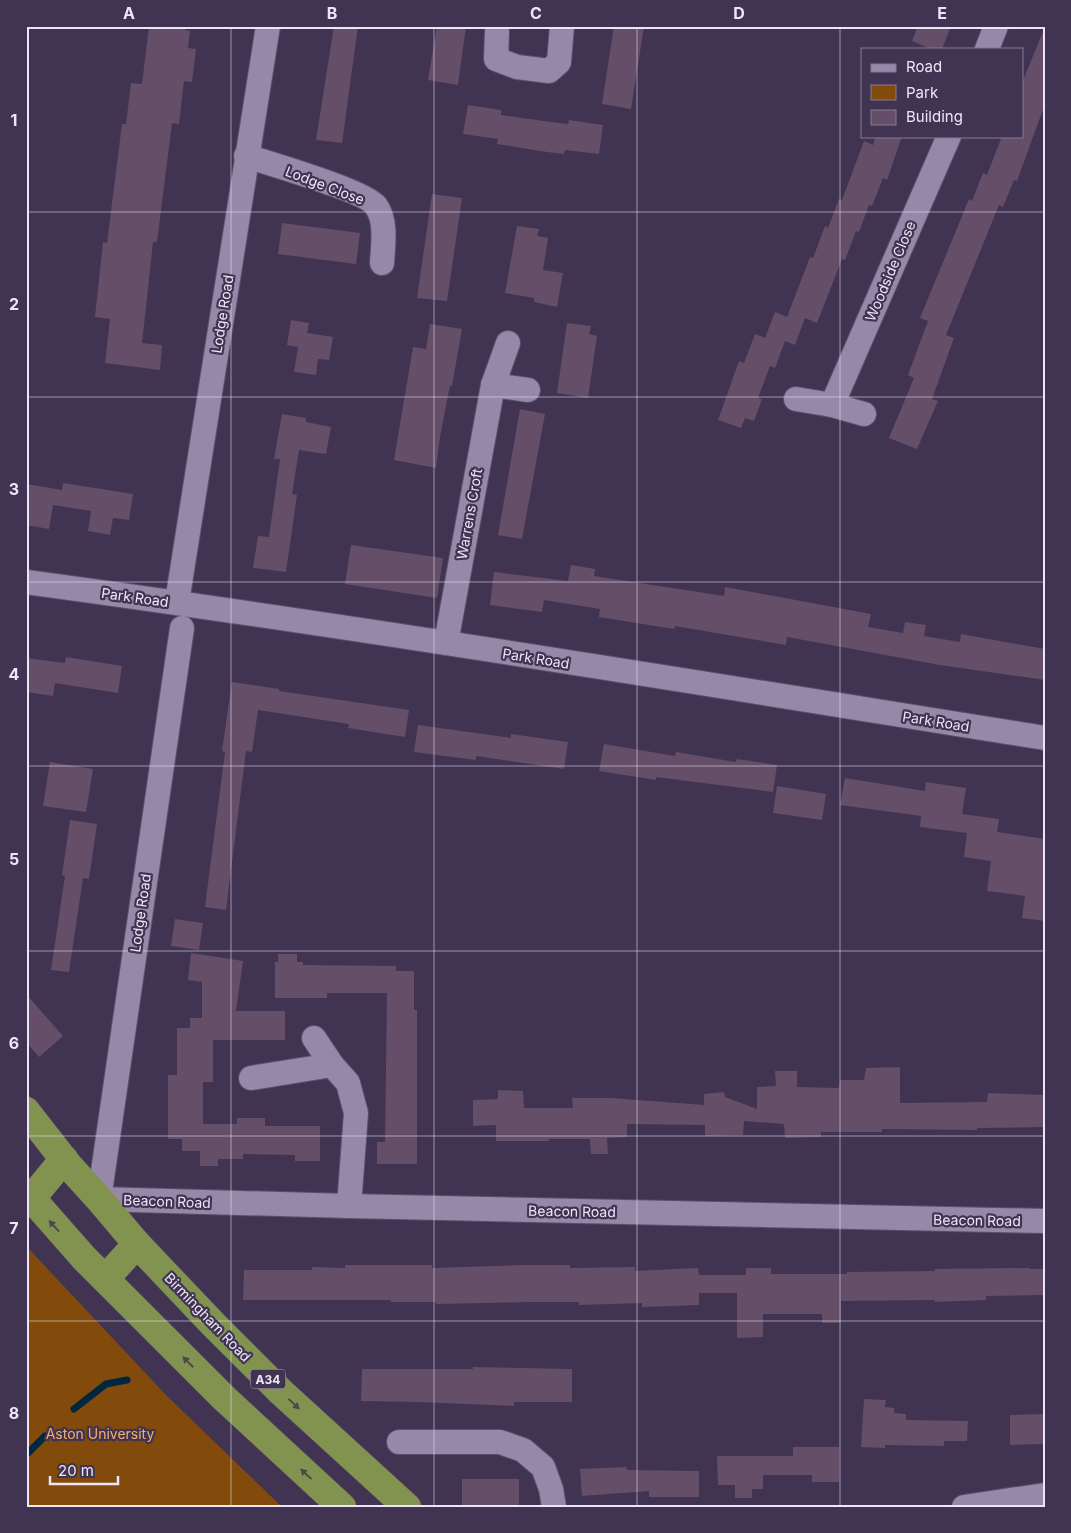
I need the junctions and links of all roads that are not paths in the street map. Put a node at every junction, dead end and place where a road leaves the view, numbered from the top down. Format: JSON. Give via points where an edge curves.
{"nodes":[{"id":1,"x":268,"y":26,"type":"edge"},
{"id":2,"x":562,"y":26,"type":"edge"},
{"id":3,"x":996,"y":26,"type":"edge"},
{"id":4,"x":497,"y":32,"type":"dead end"},
{"id":5,"x":987,"y":48,"type":"edge"},
{"id":6,"x":948,"y":138,"type":"edge"},
{"id":7,"x":246,"y":156,"type":"junction"},
{"id":8,"x":382,"y":263,"type":"dead end"},
{"id":9,"x":508,"y":343,"type":"dead end"},
{"id":10,"x":493,"y":385,"type":"junction"},
{"id":11,"x":528,"y":390,"type":"dead end"},
{"id":12,"x":796,"y":399,"type":"dead end"},
{"id":13,"x":832,"y":405,"type":"junction"},
{"id":14,"x":864,"y":414,"type":"dead end"},
{"id":15,"x":26,"y":582,"type":"edge"},
{"id":16,"x":177,"y":602,"type":"junction"},
{"id":17,"x":182,"y":628,"type":"dead end"},
{"id":18,"x":446,"y":644,"type":"junction"},
{"id":19,"x":1045,"y":738,"type":"edge"},
{"id":20,"x":314,"y":1038,"type":"dead end"},
{"id":21,"x":332,"y":1065,"type":"junction"},
{"id":22,"x":251,"y":1077,"type":"dead end"},
{"id":23,"x":26,"y":1111,"type":"edge"},
{"id":24,"x":64,"y":1159,"type":"junction"},
{"id":25,"x":29,"y":1195,"type":"edge"},
{"id":26,"x":99,"y":1199,"type":"junction"},
{"id":27,"x":349,"y":1206,"type":"junction"},
{"id":28,"x":1045,"y":1221,"type":"edge"},
{"id":29,"x":137,"y":1244,"type":"junction"},
{"id":30,"x":105,"y":1279,"type":"junction"},
{"id":31,"x":399,"y":1442,"type":"dead end"},
{"id":32,"x":1045,"y":1495,"type":"edge"},
{"id":33,"x":342,"y":1507,"type":"edge"},
{"id":34,"x":408,"y":1507,"type":"edge"},
{"id":35,"x":554,"y":1507,"type":"edge"},
{"id":36,"x":964,"y":1507,"type":"edge"}],
"edges":[{"from":1,"to":7,"type":"street","name":"Lodge Road"},
{"from":2,"to":4,"type":"street","via":[[559,62],[549,71],[517,67],[496,59]]},
{"from":3,"to":5,"type":"street"},
{"from":6,"to":13,"type":"street","name":"Woodside Close"},
{"from":7,"to":8,"type":"street","name":"Lodge Close","via":[[354,192],[376,204],[383,221]]},
{"from":7,"to":16,"type":"street","name":"Lodge Road"},
{"from":9,"to":10,"type":"street","name":"Warrens Croft"},
{"from":10,"to":11,"type":"street"},
{"from":10,"to":18,"type":"street","name":"Warrens Croft"},
{"from":12,"to":13,"type":"street"},
{"from":13,"to":14,"type":"street"},
{"from":15,"to":16,"type":"street","name":"Park Road"},
{"from":16,"to":18,"type":"street","name":"Park Road"},
{"from":17,"to":26,"type":"street","name":"Lodge Road"},
{"from":18,"to":19,"type":"street","name":"Park Road"},
{"from":20,"to":21,"type":"street"},
{"from":21,"to":22,"type":"street"},
{"from":21,"to":27,"type":"street","via":[[348,1083],[356,1113]]},
{"from":23,"to":24,"type":"highway","name":"Birmingham Road","number":"A34"},
{"from":24,"to":25,"type":"highway"},
{"from":24,"to":26,"type":"highway","name":"Birmingham Road","number":"A34"},
{"from":30,"to":25,"type":"highway","one_way":true},
{"from":26,"to":27,"type":"street","name":"Beacon Road"},
{"from":26,"to":29,"type":"highway","name":"Birmingham Road","number":"A34"},
{"from":27,"to":28,"type":"street","name":"Beacon Road"},
{"from":29,"to":30,"type":"highway"},
{"from":29,"to":34,"type":"highway","name":"Birmingham Road","number":"A34","one_way":true,"via":[[274,1385]]},
{"from":33,"to":30,"type":"highway","one_way":true,"via":[[224,1398]]},
{"from":31,"to":35,"type":"street","via":[[500,1442],[523,1450],[543,1467]]},
{"from":32,"to":36,"type":"street"}]}
